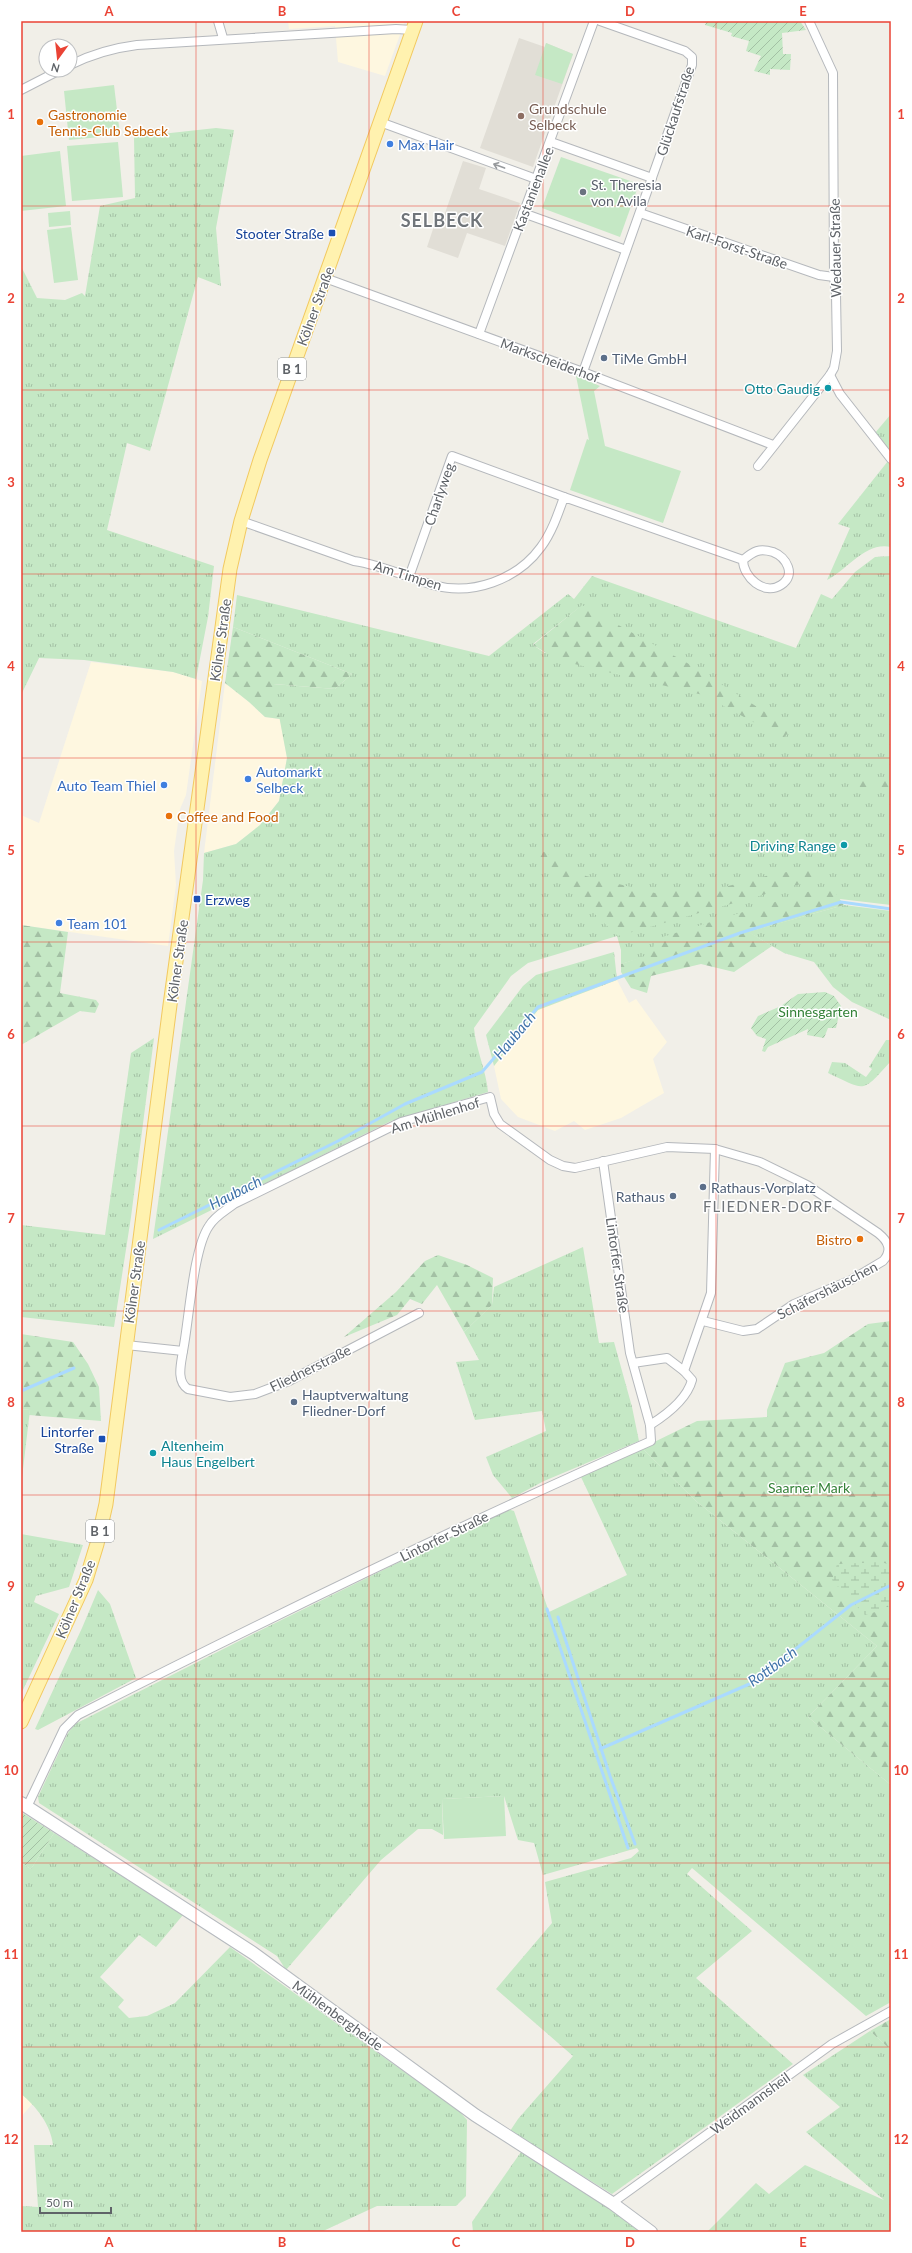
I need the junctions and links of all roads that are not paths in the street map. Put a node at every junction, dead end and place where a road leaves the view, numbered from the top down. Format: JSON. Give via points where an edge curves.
{"nodes":[{"id":1,"x":218,"y":21,"type":"edge"},
{"id":2,"x":594,"y":21,"type":"edge"},
{"id":3,"x":600,"y":21,"type":"edge"},
{"id":4,"x":809,"y":21,"type":"edge"},
{"id":5,"x":414,"y":26,"type":"edge"},
{"id":6,"x":223,"y":38,"type":"junction"},
{"id":7,"x":78,"y":61,"type":"edge"},
{"id":8,"x":44,"y":78,"type":"edge"},
{"id":9,"x":21,"y":90,"type":"edge"},
{"id":10,"x":380,"y":122,"type":"junction"},
{"id":11,"x":551,"y":142,"type":"junction"},
{"id":12,"x":652,"y":178,"type":"junction"},
{"id":13,"x":536,"y":179,"type":"junction"},
{"id":14,"x":523,"y":213,"type":"junction"},
{"id":15,"x":640,"y":213,"type":"junction"},
{"id":16,"x":626,"y":250,"type":"junction"},
{"id":17,"x":834,"y":277,"type":"junction"},
{"id":18,"x":325,"y":278,"type":"junction"},
{"id":19,"x":479,"y":334,"type":"junction"},
{"id":20,"x":583,"y":372,"type":"junction"},
{"id":21,"x":830,"y":375,"type":"junction"},
{"id":22,"x":773,"y":445,"type":"junction"},
{"id":23,"x":891,"y":460,"type":"edge"},
{"id":24,"x":758,"y":466,"type":"dead end"},
{"id":25,"x":564,"y":498,"type":"junction"},
{"id":26,"x":241,"y":521,"type":"junction"},
{"id":27,"x":742,"y":560,"type":"junction"},
{"id":28,"x":409,"y":577,"type":"junction"},
{"id":29,"x":715,"y":1149,"type":"junction"},
{"id":30,"x":603,"y":1161,"type":"junction"},
{"id":31,"x":885,"y":1239,"type":"joint"},
{"id":32,"x":419,"y":1313,"type":"dead end"},
{"id":33,"x":703,"y":1321,"type":"junction"},
{"id":34,"x":126,"y":1345,"type":"junction"},
{"id":35,"x":182,"y":1352,"type":"junction"},
{"id":36,"x":633,"y":1363,"type":"junction"},
{"id":37,"x":684,"y":1371,"type":"junction"},
{"id":38,"x":650,"y":1425,"type":"junction"},
{"id":39,"x":21,"y":1722,"type":"edge"},
{"id":40,"x":24,"y":1805,"type":"edge"},
{"id":41,"x":891,"y":2011,"type":"edge"},
{"id":42,"x":612,"y":2202,"type":"junction"},
{"id":43,"x":651,"y":2232,"type":"edge"}],
"edges":[{"from":1,"to":6,"type":"street"},
{"from":2,"to":11,"type":"street","name":"Kastanienallee"},
{"from":3,"to":12,"type":"street","name":"Glückaufstraße","via":[[685,51],[692,57],[692,65]]},
{"from":4,"to":17,"type":"street","name":"Wedauer Straße","via":[[833,72]]},
{"from":5,"to":6,"type":"street"},
{"from":5,"to":10,"type":"main road","name":"Kölner Straße","number":"B 1"},
{"from":6,"to":7,"type":"street","via":[[113,48]]},
{"from":8,"to":9,"type":"street"},
{"from":13,"to":10,"type":"street","one_way":true},
{"from":10,"to":18,"type":"main road","name":"Kölner Straße","number":"B 1"},
{"from":11,"to":12,"type":"street"},
{"from":11,"to":13,"type":"street","name":"Kastanienallee"},
{"from":12,"to":15,"type":"street","name":"Glückaufstraße"},
{"from":13,"to":14,"type":"street","name":"Kastanienallee"},
{"from":14,"to":16,"type":"street"},
{"from":14,"to":19,"type":"street","name":"Kastanienallee"},
{"from":15,"to":16,"type":"street","name":"Glückaufstraße"},
{"from":15,"to":17,"type":"street","name":"Karl-Forst-Straße","via":[[819,275]]},
{"from":16,"to":20,"type":"street","name":"Glückaufstraße"},
{"from":17,"to":21,"type":"street","name":"Wedauer Straße","via":[[837,351]]},
{"from":18,"to":19,"type":"street","name":"Markscheiderhof"},
{"from":18,"to":26,"type":"main road","name":"Kölner Straße","number":"B 1","via":[[262,453]]},
{"from":19,"to":20,"type":"street","name":"Markscheiderhof"},
{"from":20,"to":22,"type":"street","name":"Markscheiderhof"},
{"from":21,"to":22,"type":"street"},
{"from":21,"to":23,"type":"street","via":[[840,394]]},
{"from":22,"to":24,"type":"street"},
{"from":25,"to":27,"type":"street"},
{"from":25,"to":28,"type":"street","name":"Am Timpen","via":[[551,531],[541,547],[516,571],[504,578],[478,587],[448,588]]},
{"from":25,"to":28,"type":"street","name":"Charlyweg","via":[[452,456]]},
{"from":26,"to":28,"type":"street","name":"Am Timpen","via":[[354,561],[369,563]]},
{"from":26,"to":34,"type":"main road","name":"Kölner Straße","number":"B 1","via":[[223,615]]},
{"from":27,"to":27,"type":"street","via":[[745,572],[754,582],[768,588],[786,581],[789,570],[780,555],[763,549]]},
{"from":29,"to":30,"type":"street","name":"Am Mühlenhof","via":[[667,1147]]},
{"from":29,"to":31,"type":"street","name":"Am Mühlenhof","via":[[760,1162],[807,1185],[850,1212]]},
{"from":29,"to":33,"type":"street","via":[[712,1282]]},
{"from":30,"to":35,"type":"street","name":"Am Mühlenhof","via":[[575,1168],[550,1160],[500,1124],[494,1114],[490,1097],[401,1122],[234,1204],[216,1217],[204,1235]]},
{"from":30,"to":36,"type":"street","name":"Lintorfer Straße"},
{"from":31,"to":33,"type":"street","name":"Schäfershäuschen","via":[[889,1252],[883,1261],[851,1280],[794,1304],[757,1328],[743,1331]]},
{"from":32,"to":35,"type":"street","name":"Fliednerstraße","via":[[289,1381],[255,1394],[230,1396],[188,1389],[180,1379]]},
{"from":33,"to":37,"type":"street"},
{"from":34,"to":35,"type":"street"},
{"from":34,"to":39,"type":"main road","name":"Kölner Straße","number":"B 1","via":[[106,1504],[97,1544],[86,1580]]},
{"from":36,"to":37,"type":"street","via":[[666,1358]]},
{"from":36,"to":38,"type":"street","name":"Lintorfer Straße"},
{"from":37,"to":38,"type":"street","via":[[692,1380],[690,1387],[665,1416]]},
{"from":38,"to":40,"type":"street","name":"Lintorfer Straße","via":[[651,1441],[419,1548],[78,1715],[64,1729]]},
{"from":40,"to":42,"type":"street","name":"Mühlenbergheide","via":[[253,1952],[475,2115]]},
{"from":41,"to":42,"type":"street","name":"Weidmannsheil","via":[[832,2044]]},
{"from":42,"to":43,"type":"street","name":"Mühlenbergheide"}]}
